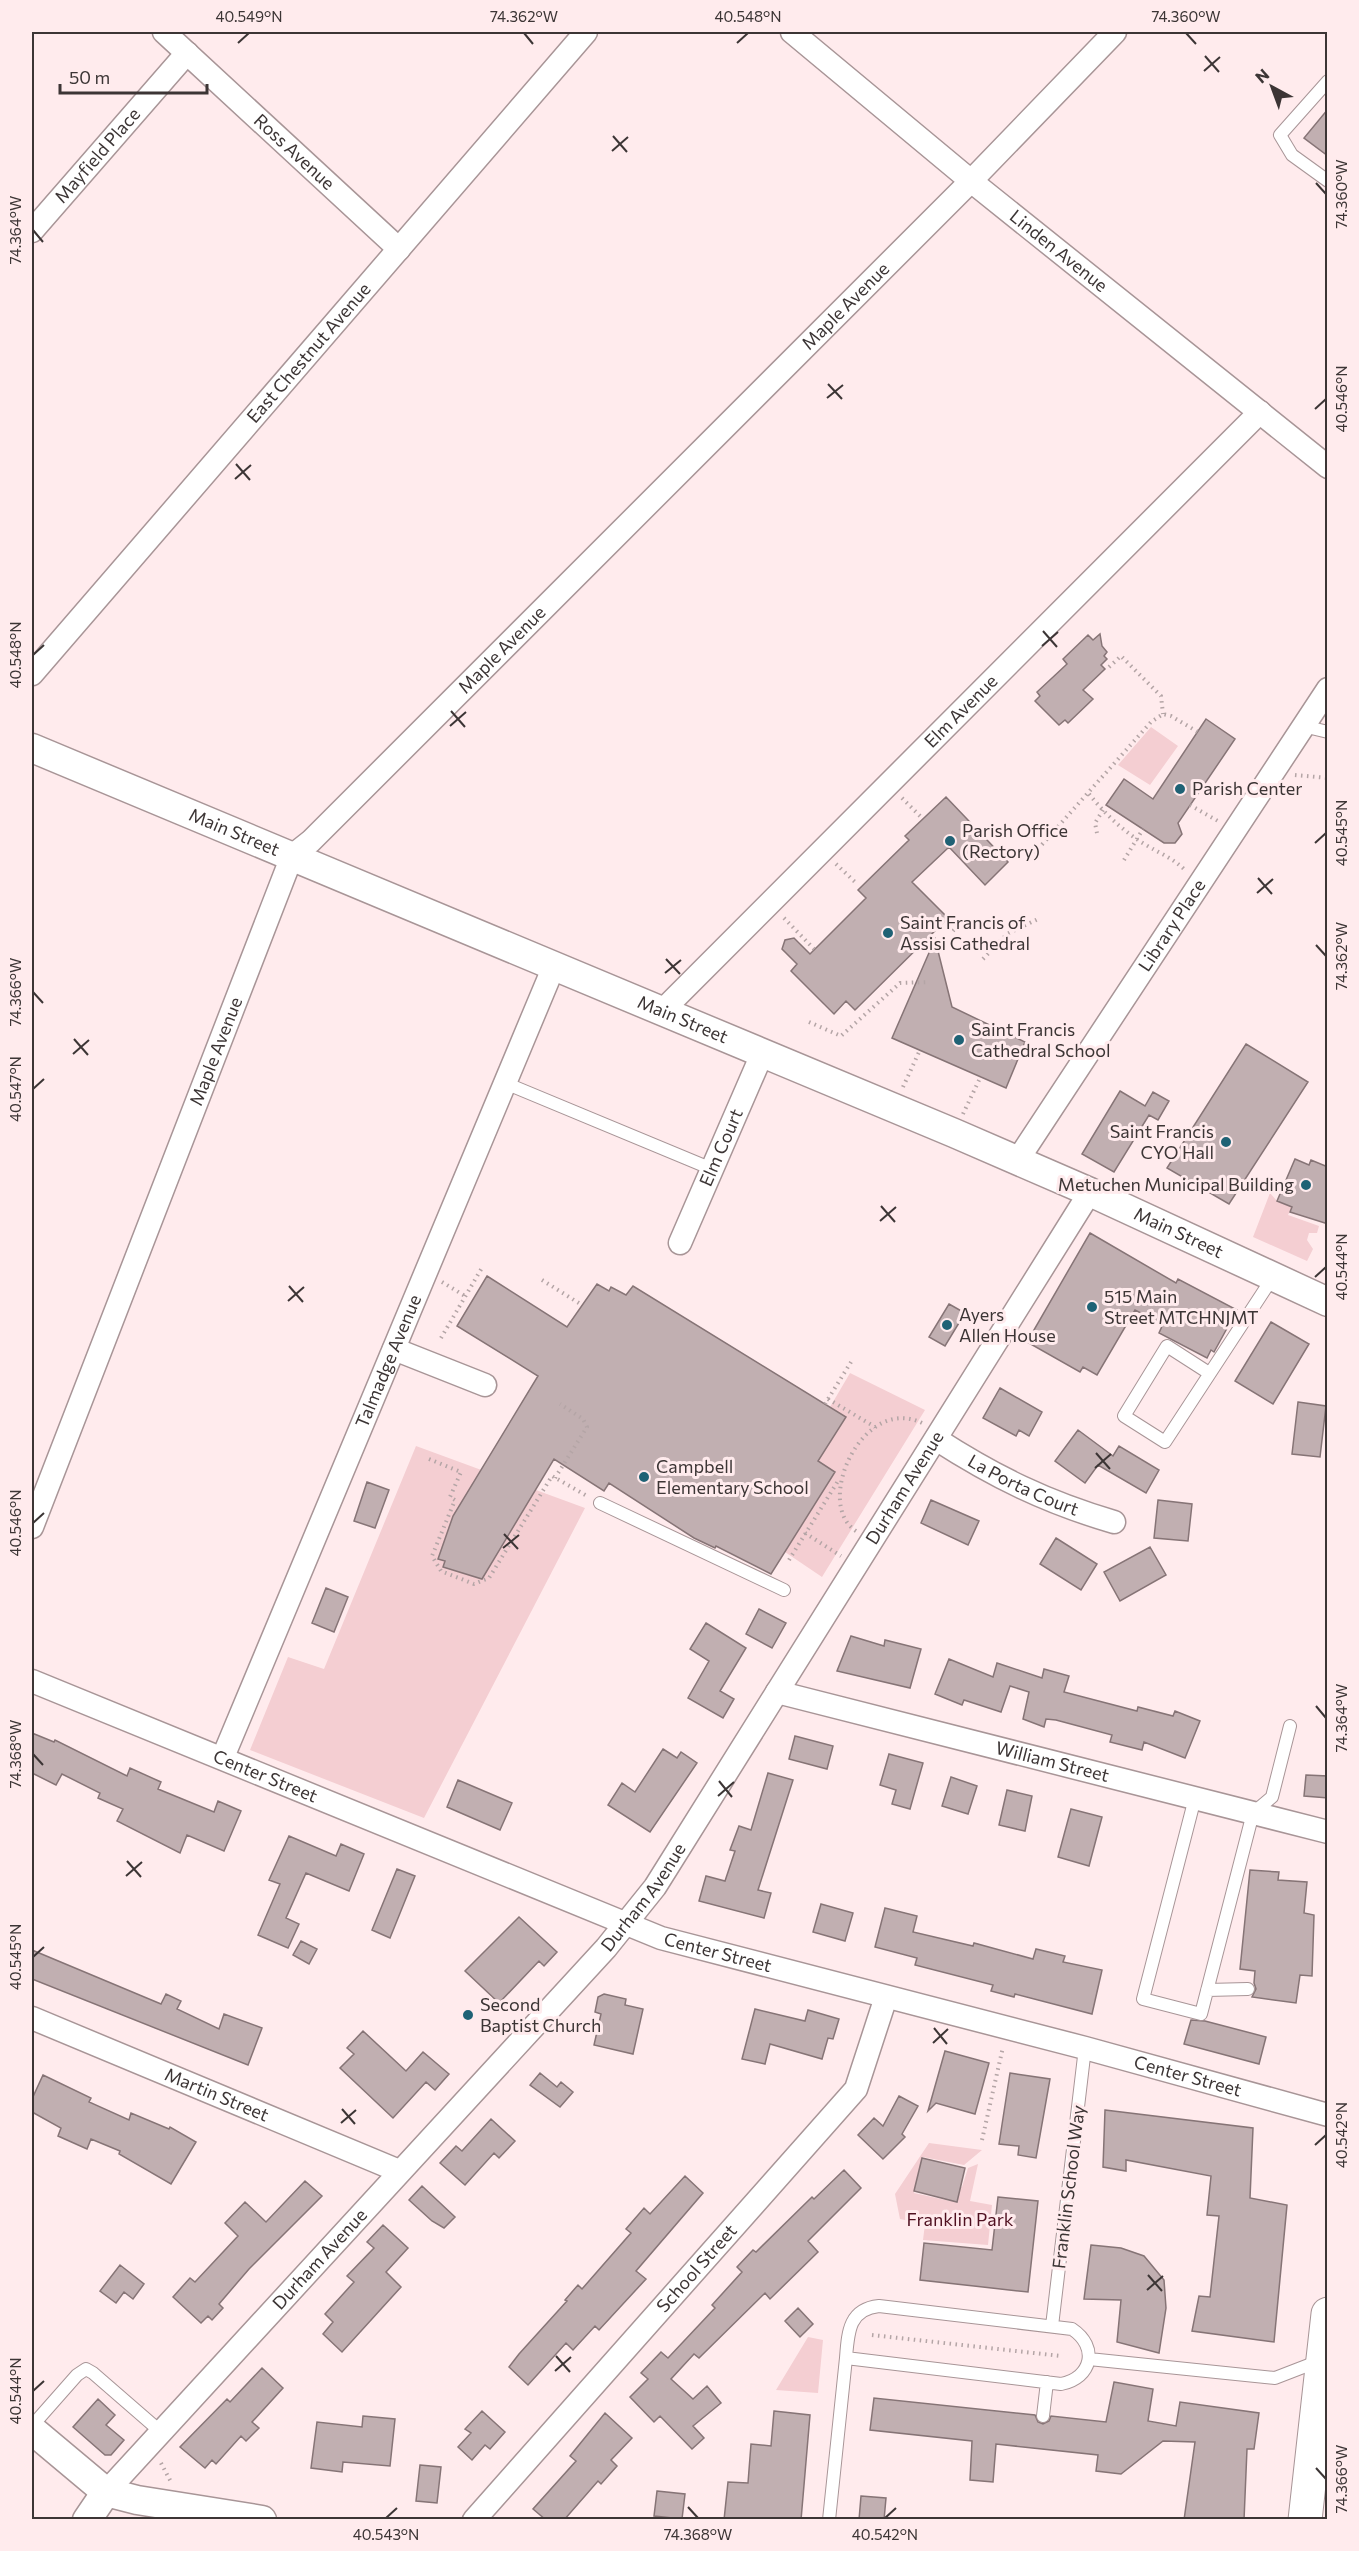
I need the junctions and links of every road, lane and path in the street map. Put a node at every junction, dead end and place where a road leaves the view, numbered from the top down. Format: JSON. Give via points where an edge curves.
{"nodes":[{"id":1,"x":164,"y":32,"type":"edge"},
{"id":2,"x":586,"y":32,"type":"edge"},
{"id":3,"x":792,"y":32,"type":"edge"},
{"id":4,"x":1115,"y":32,"type":"edge"},
{"id":5,"x":187,"y":52,"type":"junction"},
{"id":6,"x":1328,"y":81,"type":"edge"},
{"id":7,"x":1328,"y":180,"type":"edge"},
{"id":8,"x":971,"y":181,"type":"junction"},
{"id":9,"x":32,"y":231,"type":"edge"},
{"id":10,"x":399,"y":249,"type":"junction"},
{"id":11,"x":1260,"y":412,"type":"junction"},
{"id":12,"x":1328,"y":467,"type":"edge"},
{"id":13,"x":1109,"y":667,"type":"dead end"},
{"id":14,"x":32,"y":674,"type":"edge"},
{"id":15,"x":1328,"y":689,"type":"edge"},
{"id":16,"x":1163,"y":714,"type":"junction"},
{"id":17,"x":1303,"y":726,"type":"junction"},
{"id":18,"x":1198,"y":732,"type":"dead end"},
{"id":19,"x":1328,"y":732,"type":"edge"},
{"id":20,"x":32,"y":748,"type":"edge"},
{"id":21,"x":1273,"y":773,"type":"junction"},
{"id":22,"x":1328,"y":778,"type":"edge"},
{"id":23,"x":888,"y":785,"type":"junction"},
{"id":24,"x":1089,"y":794,"type":"junction"},
{"id":25,"x":1190,"y":805,"type":"dead end"},
{"id":26,"x":1103,"y":810,"type":"junction"},
{"id":27,"x":923,"y":819,"type":"dead end"},
{"id":28,"x":1143,"y":830,"type":"dead end"},
{"id":29,"x":1234,"y":831,"type":"junction"},
{"id":30,"x":1097,"y":832,"type":"dead end"},
{"id":31,"x":1137,"y":840,"type":"junction"},
{"id":32,"x":292,"y":856,"type":"junction"},
{"id":33,"x":1030,"y":858,"type":"dead end"},
{"id":34,"x":1124,"y":860,"type":"dead end"},
{"id":35,"x":1199,"y":885,"type":"junction"},
{"id":36,"x":770,"y":903,"type":"junction"},
{"id":37,"x":1038,"y":919,"type":"dead end"},
{"id":38,"x":960,"y":922,"type":"dead end"},
{"id":39,"x":953,"y":931,"type":"dead end"},
{"id":40,"x":815,"y":950,"type":"dead end"},
{"id":41,"x":983,"y":960,"type":"dead end"},
{"id":42,"x":554,"y":966,"type":"junction"},
{"id":43,"x":929,"y":982,"type":"dead end"},
{"id":44,"x":663,"y":1010,"type":"junction"},
{"id":45,"x":809,"y":1022,"type":"dead end"},
{"id":46,"x":920,"y":1050,"type":"dead end"},
{"id":47,"x":762,"y":1054,"type":"junction"},
{"id":48,"x":981,"y":1076,"type":"dead end"},
{"id":49,"x":505,"y":1083,"type":"junction"},
{"id":50,"x":893,"y":1108,"type":"junction"},
{"id":51,"x":954,"y":1133,"type":"junction"},
{"id":52,"x":1017,"y":1161,"type":"junction"},
{"id":53,"x":712,"y":1169,"type":"junction"},
{"id":54,"x":1090,"y":1191,"type":"junction"},
{"id":55,"x":680,"y":1244,"type":"dead end"},
{"id":56,"x":483,"y":1266,"type":"dead end"},
{"id":57,"x":1273,"y":1277,"type":"junction"},
{"id":58,"x":542,"y":1280,"type":"dead end"},
{"id":59,"x":1328,"y":1302,"type":"edge"},
{"id":60,"x":582,"y":1305,"type":"dead end"},
{"id":61,"x":441,"y":1338,"type":"dead end"},
{"id":62,"x":394,"y":1349,"type":"junction"},
{"id":63,"x":851,"y":1362,"type":"dead end"},
{"id":64,"x":1209,"y":1373,"type":"junction"},
{"id":65,"x":485,"y":1385,"type":"dead end"},
{"id":66,"x":828,"y":1399,"type":"junction"},
{"id":67,"x":560,"y":1404,"type":"dead end"},
{"id":68,"x":825,"y":1404,"type":"dead end"},
{"id":69,"x":875,"y":1427,"type":"junction"},
{"id":70,"x":938,"y":1435,"type":"junction"},
{"id":71,"x":429,"y":1459,"type":"dead end"},
{"id":72,"x":831,"y":1477,"type":"dead end"},
{"id":73,"x":555,"y":1478,"type":"junction"},
{"id":74,"x":840,"y":1482,"type":"junction"},
{"id":75,"x":600,"y":1503,"type":"joint"},
{"id":76,"x":1114,"y":1522,"type":"dead end"},
{"id":77,"x":32,"y":1527,"type":"edge"},
{"id":78,"x":805,"y":1533,"type":"junction"},
{"id":79,"x":871,"y":1541,"type":"junction"},
{"id":80,"x":789,"y":1560,"type":"dead end"},
{"id":81,"x":856,"y":1566,"type":"junction"},
{"id":82,"x":784,"y":1590,"type":"dead end"},
{"id":83,"x":32,"y":1681,"type":"edge"},
{"id":84,"x":777,"y":1692,"type":"junction"},
{"id":85,"x":1290,"y":1726,"type":"dead end"},
{"id":86,"x":223,"y":1757,"type":"junction"},
{"id":87,"x":1195,"y":1798,"type":"junction"},
{"id":88,"x":1253,"y":1813,"type":"junction"},
{"id":89,"x":1328,"y":1832,"type":"edge"},
{"id":90,"x":626,"y":1926,"type":"junction"},
{"id":91,"x":1248,"y":1989,"type":"dead end"},
{"id":92,"x":1208,"y":1990,"type":"junction"},
{"id":93,"x":886,"y":1996,"type":"junction"},
{"id":94,"x":32,"y":2018,"type":"edge"},
{"id":95,"x":1007,"y":2028,"type":"junction"},
{"id":96,"x":1084,"y":2048,"type":"junction"},
{"id":97,"x":1328,"y":2115,"type":"edge"},
{"id":98,"x":982,"y":2140,"type":"dead end"},
{"id":99,"x":399,"y":2171,"type":"junction"},
{"id":100,"x":1328,"y":2314,"type":"edge"},
{"id":101,"x":1052,"y":2326,"type":"junction"},
{"id":102,"x":872,"y":2335,"type":"dead end"},
{"id":103,"x":1030,"y":2341,"type":"dead end"},
{"id":104,"x":1029,"y":2352,"type":"junction"},
{"id":105,"x":1061,"y":2356,"type":"dead end"},
{"id":106,"x":846,"y":2358,"type":"junction"},
{"id":107,"x":1089,"y":2359,"type":"junction"},
{"id":108,"x":1322,"y":2359,"type":"junction"},
{"id":109,"x":1047,"y":2382,"type":"junction"},
{"id":110,"x":1323,"y":2403,"type":"edge"},
{"id":111,"x":1043,"y":2416,"type":"dead end"},
{"id":112,"x":32,"y":2428,"type":"edge"},
{"id":113,"x":161,"y":2432,"type":"junction"},
{"id":114,"x":1328,"y":2455,"type":"edge"},
{"id":115,"x":160,"y":2457,"type":"dead end"},
{"id":116,"x":1309,"y":2483,"type":"junction"},
{"id":117,"x":175,"y":2486,"type":"dead end"},
{"id":118,"x":106,"y":2492,"type":"junction"},
{"id":119,"x":87,"y":2520,"type":"edge"},
{"id":120,"x":262,"y":2520,"type":"edge"},
{"id":121,"x":474,"y":2520,"type":"edge"},
{"id":122,"x":829,"y":2520,"type":"edge"},
{"id":123,"x":1305,"y":2520,"type":"edge"}],
"edges":[{"from":1,"to":5,"type":"street","name":"Ross Avenue"},
{"from":2,"to":10,"type":"street","name":"East Chestnut Avenue"},
{"from":3,"to":8,"type":"street","name":"Linden Avenue"},
{"from":4,"to":8,"type":"street","name":"Maple Avenue"},
{"from":5,"to":9,"type":"street","name":"Mayfield Place"},
{"from":5,"to":10,"type":"street","name":"Ross Avenue"},
{"from":6,"to":7,"type":"lane","via":[[1280,135],[1292,154]]},
{"from":8,"to":11,"type":"street","name":"Linden Avenue"},
{"from":8,"to":32,"type":"street","name":"Maple Avenue"},
{"from":10,"to":14,"type":"street","name":"East Chestnut Avenue"},
{"from":11,"to":12,"type":"street","name":"Linden Avenue"},
{"from":11,"to":23,"type":"street","name":"Elm Avenue"},
{"from":13,"to":16,"type":"path","via":[[1121,656],[1161,696]]},
{"from":15,"to":17,"type":"street","name":"Library Place"},
{"from":16,"to":18,"type":"path"},
{"from":16,"to":24,"type":"path","via":[[1151,722]]},
{"from":17,"to":19,"type":"lane"},
{"from":17,"to":21,"type":"street","name":"Library Place"},
{"from":20,"to":32,"type":"street","name":"Main Street"},
{"from":21,"to":22,"type":"path"},
{"from":21,"to":29,"type":"street","name":"Library Place"},
{"from":23,"to":27,"type":"path"},
{"from":23,"to":36,"type":"street","name":"Elm Avenue"},
{"from":24,"to":26,"type":"path"},
{"from":24,"to":33,"type":"path"},
{"from":25,"to":29,"type":"path"},
{"from":26,"to":30,"type":"path","via":[[1095,823]]},
{"from":26,"to":31,"type":"path"},
{"from":28,"to":31,"type":"path"},
{"from":29,"to":35,"type":"street","name":"Library Place"},
{"from":31,"to":34,"type":"path"},
{"from":31,"to":35,"type":"path","via":[[1166,854]]},
{"from":32,"to":42,"type":"street","name":"Main Street"},
{"from":32,"to":77,"type":"street","name":"Maple Avenue"},
{"from":35,"to":52,"type":"street","name":"Library Place"},
{"from":36,"to":40,"type":"path"},
{"from":36,"to":44,"type":"street","name":"Elm Avenue"},
{"from":37,"to":41,"type":"path","via":[[1017,927]]},
{"from":38,"to":39,"type":"path"},
{"from":42,"to":44,"type":"street","name":"Main Street"},
{"from":42,"to":49,"type":"street","name":"Talmadge Avenue"},
{"from":43,"to":45,"type":"path","via":[[900,983],[841,1036]]},
{"from":44,"to":47,"type":"street","name":"Main Street"},
{"from":46,"to":50,"type":"path"},
{"from":47,"to":50,"type":"street","name":"Main Street"},
{"from":47,"to":53,"type":"street","name":"Elm Court"},
{"from":48,"to":51,"type":"path"},
{"from":49,"to":53,"type":"lane"},
{"from":49,"to":62,"type":"street","name":"Talmadge Avenue"},
{"from":50,"to":51,"type":"street","name":"Main Street"},
{"from":51,"to":52,"type":"street","name":"Main Street"},
{"from":52,"to":54,"type":"street","name":"Main Street"},
{"from":53,"to":55,"type":"street","name":"Elm Court"},
{"from":54,"to":57,"type":"street","name":"Main Street"},
{"from":54,"to":70,"type":"street","name":"Durham Avenue"},
{"from":56,"to":61,"type":"path"},
{"from":57,"to":59,"type":"street","name":"Main Street"},
{"from":57,"to":64,"type":"lane"},
{"from":58,"to":60,"type":"path"},
{"from":62,"to":65,"type":"street"},
{"from":62,"to":86,"type":"street","name":"Talmadge Avenue"},
{"from":63,"to":66,"type":"path"},
{"from":64,"to":64,"type":"lane","via":[[1167,1347],[1124,1416],[1165,1442]]},
{"from":66,"to":68,"type":"path"},
{"from":66,"to":69,"type":"path"},
{"from":67,"to":73,"type":"path","via":[[587,1426]]},
{"from":69,"to":70,"type":"path","via":[[896,1419],[913,1419]]},
{"from":69,"to":74,"type":"path","via":[[851,1454]]},
{"from":70,"to":76,"type":"street","name":"La Porta Court","via":[[987,1472],[1061,1506]]},
{"from":70,"to":79,"type":"street","name":"Durham Avenue"},
{"from":71,"to":73,"type":"path","via":[[461,1472],[450,1497],[455,1500],[432,1556],[441,1571],[474,1584],[489,1578],[542,1488],[552,1476]]},
{"from":72,"to":74,"type":"path"},
{"from":73,"to":75,"type":"path"},
{"from":74,"to":78,"type":"path"},
{"from":74,"to":79,"type":"path","via":[[844,1515],[852,1529]]},
{"from":75,"to":82,"type":"lane"},
{"from":78,"to":80,"type":"path"},
{"from":78,"to":81,"type":"path"},
{"from":79,"to":81,"type":"street","name":"Durham Avenue"},
{"from":81,"to":84,"type":"street","name":"Durham Avenue"},
{"from":83,"to":86,"type":"street","name":"Center Street"},
{"from":84,"to":87,"type":"street","name":"William Street"},
{"from":84,"to":90,"type":"street","name":"Durham Avenue","via":[[655,1887]]},
{"from":85,"to":88,"type":"lane","via":[[1272,1797]]},
{"from":86,"to":90,"type":"street","name":"Center Street"},
{"from":87,"to":88,"type":"street","name":"William Street"},
{"from":87,"to":92,"type":"lane","via":[[1143,1999],[1201,2014]]},
{"from":88,"to":89,"type":"street","name":"William Street"},
{"from":88,"to":92,"type":"lane"},
{"from":90,"to":93,"type":"street","name":"Center Street"},
{"from":90,"to":99,"type":"street","name":"Durham Avenue"},
{"from":91,"to":92,"type":"lane"},
{"from":93,"to":95,"type":"street","name":"Center Street"},
{"from":93,"to":121,"type":"street","name":"School Street","via":[[856,2089]]},
{"from":94,"to":99,"type":"street","name":"Martin Street"},
{"from":95,"to":96,"type":"street","name":"Center Street"},
{"from":95,"to":98,"type":"path"},
{"from":96,"to":97,"type":"street","name":"Center Street"},
{"from":96,"to":101,"type":"lane","name":"Franklin School Way"},
{"from":99,"to":113,"type":"street","name":"Durham Avenue"},
{"from":100,"to":108,"type":"main road"},
{"from":101,"to":106,"type":"lane","via":[[869,2307],[849,2327]]},
{"from":101,"to":107,"type":"lane","via":[[1080,2335],[1086,2342]]},
{"from":102,"to":104,"type":"path"},
{"from":103,"to":104,"type":"path"},
{"from":104,"to":105,"type":"path"},
{"from":106,"to":109,"type":"lane"},
{"from":106,"to":122,"type":"lane"},
{"from":107,"to":108,"type":"lane","via":[[1275,2378]]},
{"from":107,"to":109,"type":"lane","via":[[1085,2370],[1070,2382]]},
{"from":108,"to":110,"type":"main road"},
{"from":109,"to":111,"type":"lane"},
{"from":110,"to":116,"type":"main road"},
{"from":112,"to":113,"type":"lane","via":[[83,2370],[93,2373]]},
{"from":112,"to":118,"type":"street"},
{"from":113,"to":118,"type":"street","name":"Durham Avenue"},
{"from":114,"to":116,"type":"main road"},
{"from":115,"to":117,"type":"path","via":[[162,2468]]},
{"from":116,"to":123,"type":"main road"},
{"from":118,"to":119,"type":"street","name":"Durham Avenue"},
{"from":118,"to":120,"type":"street"}]}
